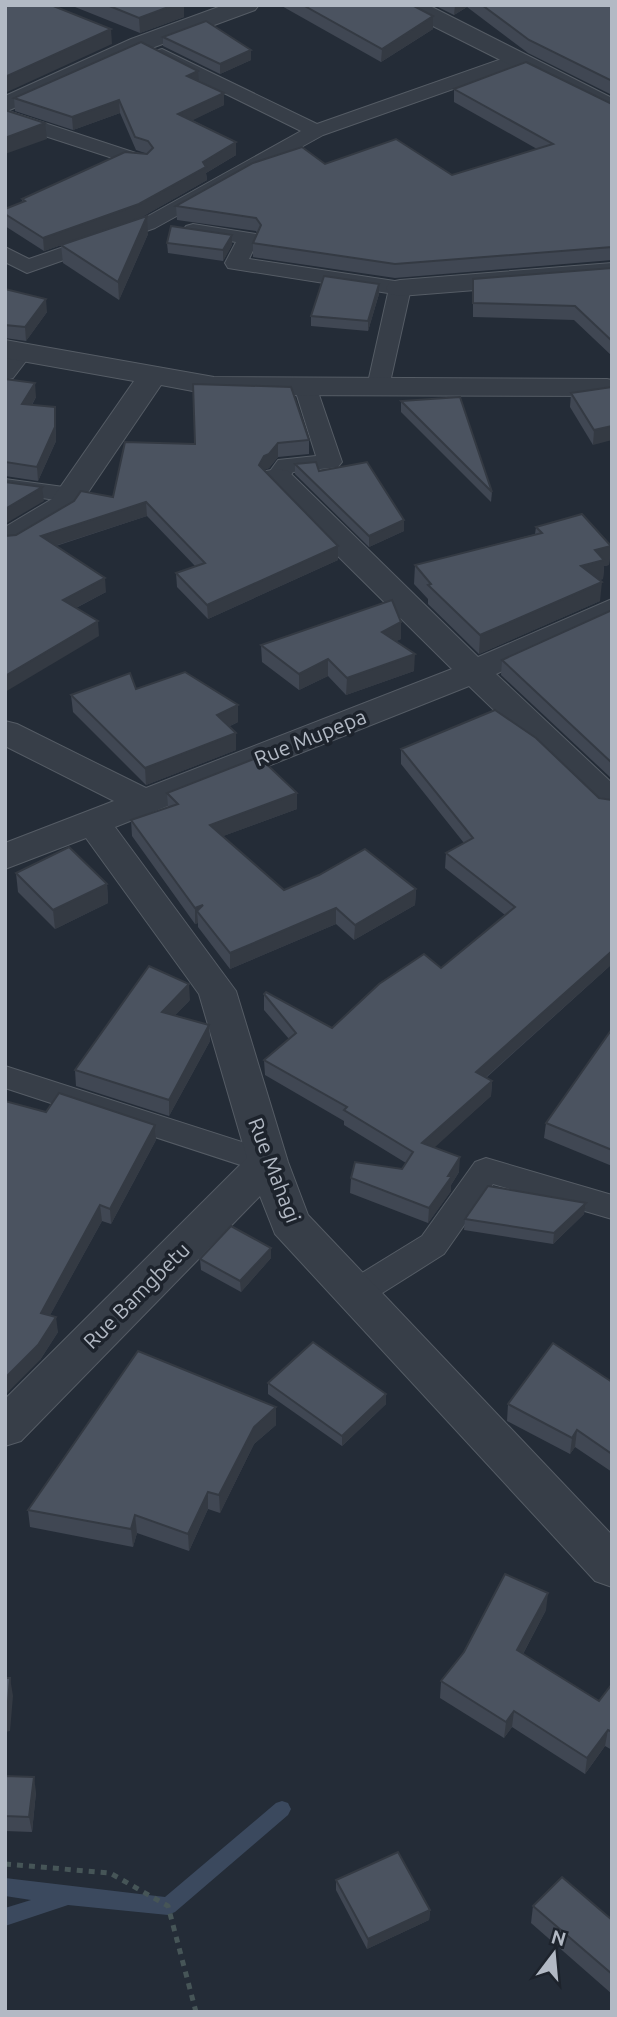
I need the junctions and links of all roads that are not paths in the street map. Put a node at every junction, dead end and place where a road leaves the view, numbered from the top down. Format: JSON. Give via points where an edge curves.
{"nodes":[{"id":1,"x":247,"y":5,"type":"edge"},
{"id":2,"x":409,"y":5,"type":"edge"},
{"id":3,"x":115,"y":34,"type":"dead end"},
{"id":4,"x":140,"y":44,"type":"junction"},
{"id":5,"x":520,"y":59,"type":"junction"},
{"id":6,"x":5,"y":105,"type":"edge"},
{"id":7,"x":612,"y":108,"type":"edge"},
{"id":8,"x":5,"y":116,"type":"edge"},
{"id":9,"x":316,"y":131,"type":"junction"},
{"id":10,"x":141,"y":161,"type":"edge"},
{"id":11,"x":148,"y":224,"type":"junction"},
{"id":12,"x":5,"y":253,"type":"edge"},
{"id":13,"x":612,"y":271,"type":"edge"},
{"id":14,"x":400,"y":288,"type":"junction"},
{"id":15,"x":11,"y":358,"type":"edge"},
{"id":16,"x":153,"y":375,"type":"junction"},
{"id":17,"x":305,"y":386,"type":"junction"},
{"id":18,"x":378,"y":387,"type":"junction"},
{"id":19,"x":607,"y":388,"type":"edge"},
{"id":20,"x":277,"y":478,"type":"joint"},
{"id":21,"x":5,"y":486,"type":"edge"},
{"id":22,"x":71,"y":495,"type":"junction"},
{"id":23,"x":5,"y":540,"type":"edge"},
{"id":24,"x":612,"y":609,"type":"edge"},
{"id":25,"x":474,"y":672,"type":"junction"},
{"id":26,"x":5,"y":732,"type":"edge"},
{"id":27,"x":145,"y":802,"type":"junction"},
{"id":28,"x":612,"y":803,"type":"edge"},
{"id":29,"x":93,"y":822,"type":"junction"},
{"id":30,"x":5,"y":858,"type":"edge"},
{"id":31,"x":5,"y":1076,"type":"edge"},
{"id":32,"x":268,"y":1161,"type":"junction"},
{"id":33,"x":612,"y":1207,"type":"edge"},
{"id":34,"x":356,"y":1293,"type":"junction"},
{"id":35,"x":5,"y":1428,"type":"edge"},
{"id":36,"x":612,"y":1567,"type":"edge"}],
"edges":[{"from":1,"to":4,"type":"street"},
{"from":2,"to":5,"type":"street"},
{"from":3,"to":4,"type":"street"},
{"from":4,"to":6,"type":"street"},
{"from":4,"to":9,"type":"lane"},
{"from":5,"to":7,"type":"street"},
{"from":5,"to":9,"type":"lane"},
{"from":8,"to":10,"type":"lane"},
{"from":9,"to":11,"type":"lane"},
{"from":11,"to":12,"type":"lane","via":[[27,267]]},
{"from":11,"to":14,"type":"lane","via":[[249,238],[236,262]]},
{"from":13,"to":14,"type":"street"},
{"from":14,"to":18,"type":"lane"},
{"from":15,"to":16,"type":"street"},
{"from":16,"to":17,"type":"street","via":[[214,386]]},
{"from":16,"to":22,"type":"street"},
{"from":17,"to":18,"type":"street"},
{"from":17,"to":20,"type":"lane","via":[[330,462],[286,465]]},
{"from":18,"to":19,"type":"street"},
{"from":20,"to":25,"type":"street"},
{"from":21,"to":22,"type":"lane"},
{"from":22,"to":23,"type":"street","via":[[63,506]]},
{"from":24,"to":25,"type":"street","name":"Rue Mupepa"},
{"from":25,"to":27,"type":"street","name":"Rue Mupepa"},
{"from":25,"to":28,"type":"street"},
{"from":26,"to":27,"type":"street"},
{"from":27,"to":29,"type":"street","name":"Rue Mupepa"},
{"from":29,"to":30,"type":"street","name":"Rue Mupepa"},
{"from":29,"to":32,"type":"street","name":"Rue Mahagi","via":[[217,991]]},
{"from":31,"to":32,"type":"lane"},
{"from":32,"to":34,"type":"street","name":"Rue Mahagi","via":[[290,1223]]},
{"from":32,"to":35,"type":"street","name":"Rue Bamgbetu"},
{"from":33,"to":34,"type":"lane","via":[[486,1170],[433,1245]]},
{"from":34,"to":36,"type":"street","name":"Rue Mahagi"}]}
